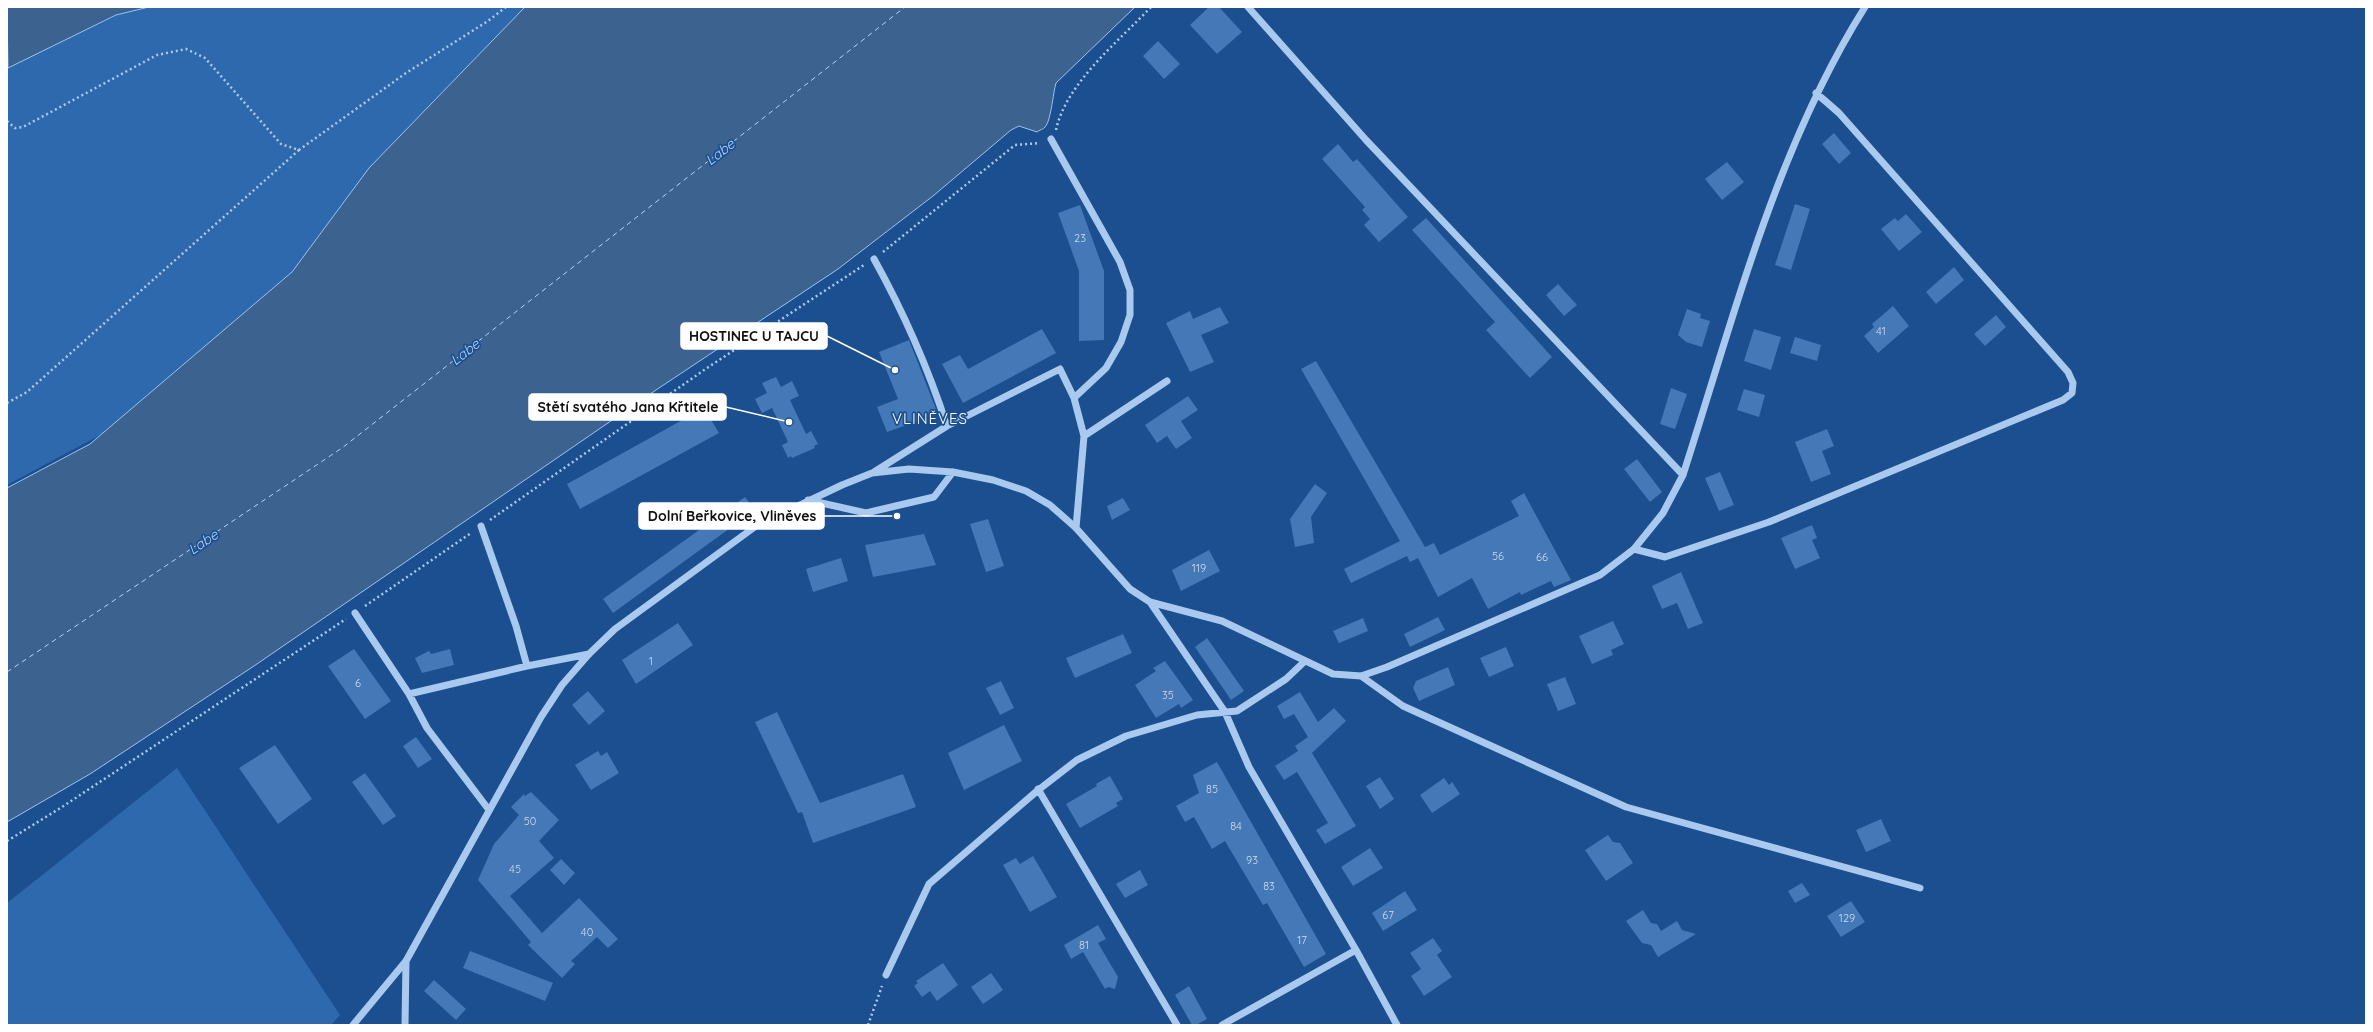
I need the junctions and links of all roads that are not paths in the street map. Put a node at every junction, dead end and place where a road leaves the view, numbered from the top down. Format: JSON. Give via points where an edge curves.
{"nodes":[{"id":1,"x":1248,"y":7,"type":"edge"},
{"id":2,"x":1866,"y":7,"type":"edge"},
{"id":3,"x":1816,"y":93,"type":"junction"},
{"id":4,"x":1050,"y":139,"type":"road end"},
{"id":5,"x":874,"y":259,"type":"road end"},
{"id":6,"x":1167,"y":381,"type":"dead end"},
{"id":7,"x":1074,"y":398,"type":"junction"},
{"id":8,"x":947,"y":426,"type":"junction"},
{"id":9,"x":1084,"y":436,"type":"junction"},
{"id":10,"x":953,"y":472,"type":"junction"},
{"id":11,"x":872,"y":473,"type":"junction"},
{"id":12,"x":1683,"y":475,"type":"junction"},
{"id":13,"x":808,"y":500,"type":"junction"},
{"id":14,"x":481,"y":526,"type":"road end"},
{"id":15,"x":1076,"y":528,"type":"junction"},
{"id":16,"x":1634,"y":549,"type":"junction"},
{"id":17,"x":1150,"y":602,"type":"junction"},
{"id":18,"x":355,"y":613,"type":"road end"},
{"id":19,"x":589,"y":654,"type":"junction"},
{"id":20,"x":1305,"y":661,"type":"junction"},
{"id":21,"x":527,"y":666,"type":"junction"},
{"id":22,"x":1361,"y":676,"type":"junction"},
{"id":23,"x":409,"y":694,"type":"junction"},
{"id":24,"x":1225,"y":712,"type":"junction"},
{"id":25,"x":1038,"y":789,"type":"junction"},
{"id":26,"x":489,"y":810,"type":"junction"},
{"id":27,"x":1920,"y":888,"type":"dead end"},
{"id":28,"x":1356,"y":950,"type":"junction"},
{"id":29,"x":406,"y":961,"type":"junction"},
{"id":30,"x":886,"y":975,"type":"road end"},
{"id":31,"x":353,"y":1025,"type":"edge"},
{"id":32,"x":405,"y":1025,"type":"edge"},
{"id":33,"x":1177,"y":1025,"type":"edge"},
{"id":34,"x":1222,"y":1025,"type":"edge"},
{"id":35,"x":1397,"y":1025,"type":"edge"}],
"edges":[{"from":1,"to":12,"type":"street","via":[[1366,140]]},
{"from":2,"to":3,"type":"street","via":[[1842,44]]},
{"from":3,"to":12,"type":"street","via":[[1770,206]]},
{"from":3,"to":16,"type":"street","via":[[1839,113],[2068,372],[2073,383],[2072,393],[2063,400],[1770,522],[1665,557]]},
{"from":4,"to":7,"type":"street","via":[[1120,262],[1130,290],[1130,315],[1121,342],[1106,368]]},
{"from":5,"to":8,"type":"street","via":[[893,292],[930,374]]},
{"from":6,"to":9,"type":"street"},
{"from":7,"to":8,"type":"street","via":[[1060,369]]},
{"from":7,"to":9,"type":"street"},
{"from":8,"to":11,"type":"street"},
{"from":9,"to":15,"type":"street"},
{"from":10,"to":11,"type":"street","via":[[909,469]]},
{"from":10,"to":13,"type":"street","via":[[934,497],[866,513]]},
{"from":10,"to":15,"type":"street","via":[[993,480],[1026,491],[1050,505]]},
{"from":11,"to":13,"type":"street"},
{"from":12,"to":16,"type":"street","via":[[1663,513]]},
{"from":13,"to":19,"type":"street","via":[[756,526],[718,552],[615,629]]},
{"from":14,"to":21,"type":"street","via":[[516,626]]},
{"from":15,"to":17,"type":"street","via":[[1130,589]]},
{"from":16,"to":22,"type":"street","via":[[1600,575]]},
{"from":17,"to":20,"type":"street","via":[[1222,621]]},
{"from":17,"to":24,"type":"street"},
{"from":18,"to":23,"type":"street"},
{"from":19,"to":21,"type":"street"},
{"from":19,"to":26,"type":"street","via":[[562,685],[541,717]]},
{"from":20,"to":22,"type":"street","via":[[1333,674]]},
{"from":20,"to":24,"type":"street","via":[[1286,679],[1238,711]]},
{"from":21,"to":23,"type":"street"},
{"from":22,"to":27,"type":"street","via":[[1403,706],[1626,807]]},
{"from":23,"to":26,"type":"street","via":[[427,728]]},
{"from":24,"to":25,"type":"street","via":[[1197,715],[1126,736],[1077,760]]},
{"from":24,"to":28,"type":"street","via":[[1249,767]]},
{"from":25,"to":30,"type":"street","via":[[929,884]]},
{"from":25,"to":33,"type":"street"},
{"from":26,"to":29,"type":"street"},
{"from":28,"to":34,"type":"street"},
{"from":28,"to":35,"type":"street"},
{"from":29,"to":31,"type":"street"},
{"from":29,"to":32,"type":"street"}]}
